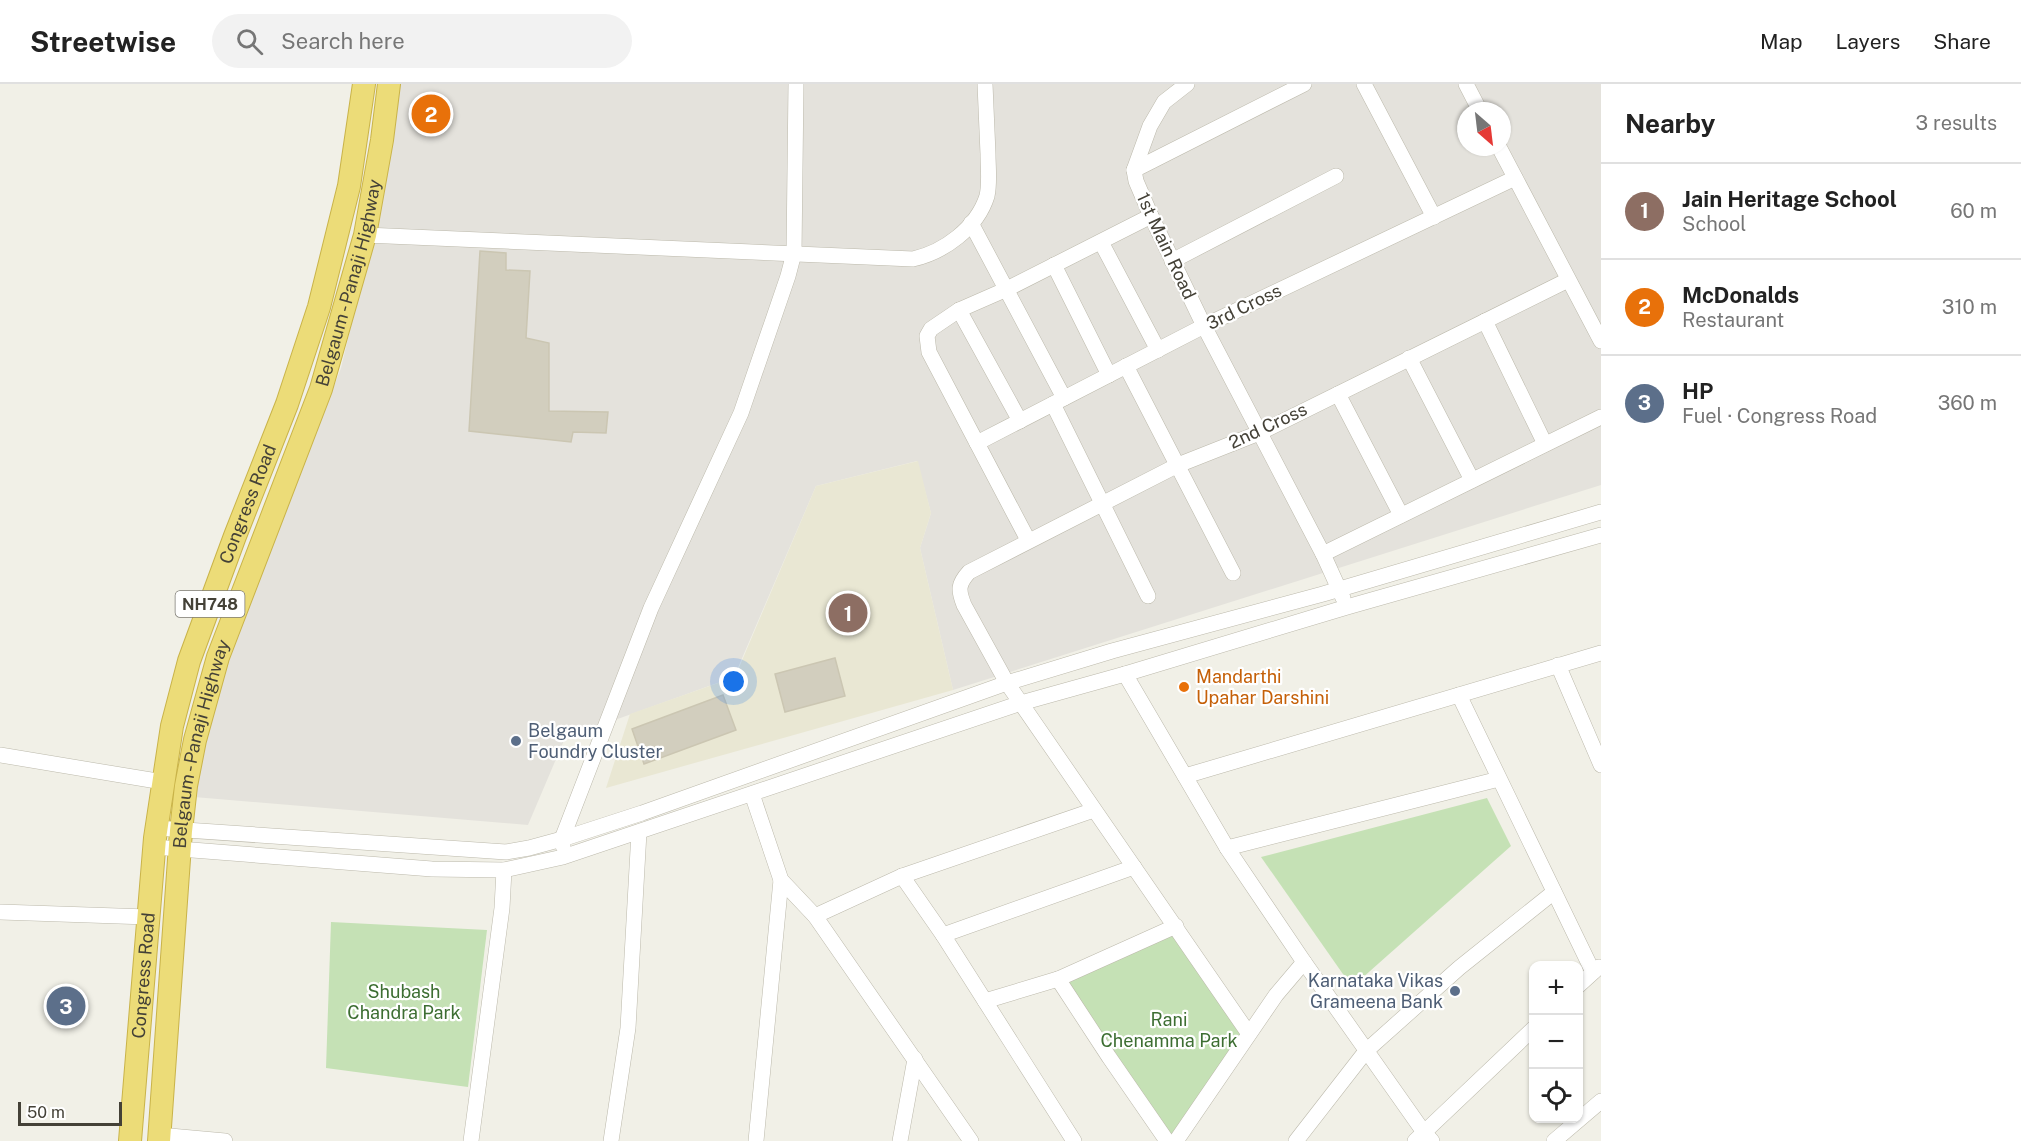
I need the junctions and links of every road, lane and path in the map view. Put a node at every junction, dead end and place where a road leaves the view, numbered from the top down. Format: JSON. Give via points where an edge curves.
{"nodes":[{"id":1,"x":364,"y":84,"type":"edge"},
{"id":2,"x":389,"y":84,"type":"edge"},
{"id":3,"x":796,"y":84,"type":"edge"},
{"id":4,"x":985,"y":84,"type":"edge"},
{"id":5,"x":1187,"y":84,"type":"edge"},
{"id":6,"x":1304,"y":84,"type":"edge"},
{"id":7,"x":1364,"y":84,"type":"edge"},
{"id":8,"x":1466,"y":84,"type":"edge"},
{"id":9,"x":1475,"y":102,"type":"edge"},
{"id":10,"x":1504,"y":156,"type":"edge"},
{"id":11,"x":1134,"y":170,"type":"junction"},
{"id":12,"x":1336,"y":176,"type":"dead end"},
{"id":13,"x":1515,"y":178,"type":"junction"},
{"id":14,"x":1151,"y":216,"type":"junction"},
{"id":15,"x":1434,"y":217,"type":"junction"},
{"id":16,"x":971,"y":223,"type":"junction"},
{"id":17,"x":365,"y":235,"type":"junction"},
{"id":18,"x":1101,"y":242,"type":"junction"},
{"id":19,"x":794,"y":253,"type":"junction"},
{"id":20,"x":1172,"y":261,"type":"junction"},
{"id":21,"x":1054,"y":265,"type":"junction"},
{"id":22,"x":1568,"y":280,"type":"junction"},
{"id":23,"x":1007,"y":289,"type":"junction"},
{"id":24,"x":959,"y":310,"type":"junction"},
{"id":25,"x":1485,"y":321,"type":"junction"},
{"id":26,"x":1204,"y":326,"type":"junction"},
{"id":27,"x":1601,"y":341,"type":"edge"},
{"id":28,"x":1158,"y":350,"type":"junction"},
{"id":29,"x":1409,"y":358,"type":"junction"},
{"id":30,"x":1126,"y":366,"type":"junction"},
{"id":31,"x":1109,"y":375,"type":"junction"},
{"id":32,"x":1338,"y":394,"type":"junction"},
{"id":33,"x":1059,"y":401,"type":"junction"},
{"id":34,"x":1601,"y":417,"type":"edge"},
{"id":35,"x":1020,"y":421,"type":"junction"},
{"id":36,"x":1260,"y":432,"type":"junction"},
{"id":37,"x":977,"y":443,"type":"junction"},
{"id":38,"x":1545,"y":444,"type":"junction"},
{"id":39,"x":1178,"y":465,"type":"junction"},
{"id":40,"x":1472,"y":480,"type":"junction"},
{"id":41,"x":1102,"y":503,"type":"junction"},
{"id":42,"x":1601,"y":512,"type":"edge"},
{"id":43,"x":1401,"y":515,"type":"junction"},
{"id":44,"x":1601,"y":535,"type":"edge"},
{"id":45,"x":1028,"y":540,"type":"junction"},
{"id":46,"x":1323,"y":554,"type":"junction"},
{"id":47,"x":1233,"y":573,"type":"dead end"},
{"id":48,"x":1339,"y":589,"type":"junction"},
{"id":49,"x":1148,"y":596,"type":"dead end"},
{"id":50,"x":1347,"y":607,"type":"junction"},
{"id":51,"x":1601,"y":653,"type":"edge"},
{"id":52,"x":1558,"y":665,"type":"junction"},
{"id":53,"x":1125,"y":674,"type":"junction"},
{"id":54,"x":1007,"y":683,"type":"junction"},
{"id":55,"x":1459,"y":695,"type":"junction"},
{"id":56,"x":1021,"y":703,"type":"junction"},
{"id":57,"x":0,"y":755,"type":"edge"},
{"id":58,"x":1601,"y":765,"type":"edge"},
{"id":59,"x":1185,"y":776,"type":"junction"},
{"id":60,"x":1499,"y":779,"type":"junction"},
{"id":61,"x":163,"y":782,"type":"junction"},
{"id":62,"x":752,"y":794,"type":"junction"},
{"id":63,"x":1094,"y":810,"type":"junction"},
{"id":64,"x":639,"y":832,"type":"junction"},
{"id":65,"x":155,"y":838,"type":"junction"},
{"id":66,"x":562,"y":839,"type":"junction"},
{"id":67,"x":180,"y":840,"type":"junction"},
{"id":68,"x":1227,"y":848,"type":"junction"},
{"id":69,"x":563,"y":857,"type":"junction"},
{"id":70,"x":1134,"y":867,"type":"junction"},
{"id":71,"x":504,"y":870,"type":"junction"},
{"id":72,"x":902,"y":876,"type":"junction"},
{"id":73,"x":781,"y":880,"type":"junction"},
{"id":74,"x":1554,"y":892,"type":"junction"},
{"id":75,"x":0,"y":912,"type":"edge"},
{"id":76,"x":815,"y":916,"type":"junction"},
{"id":77,"x":148,"y":917,"type":"junction"},
{"id":78,"x":1176,"y":926,"type":"junction"},
{"id":79,"x":943,"y":935,"type":"junction"},
{"id":80,"x":1304,"y":963,"type":"junction"},
{"id":81,"x":1597,"y":968,"type":"edge"},
{"id":82,"x":1058,"y":979,"type":"junction"},
{"id":83,"x":1583,"y":981,"type":"edge"},
{"id":84,"x":985,"y":1001,"type":"junction"},
{"id":85,"x":1529,"y":1032,"type":"edge"},
{"id":86,"x":1249,"y":1034,"type":"junction"},
{"id":87,"x":1366,"y":1051,"type":"junction"},
{"id":88,"x":915,"y":1059,"type":"junction"},
{"id":89,"x":1601,"y":1101,"type":"edge"},
{"id":90,"x":159,"y":1138,"type":"edge"},
{"id":91,"x":1423,"y":1138,"type":"edge"},
{"id":92,"x":130,"y":1141,"type":"edge"},
{"id":93,"x":225,"y":1141,"type":"edge"},
{"id":94,"x":471,"y":1141,"type":"edge"},
{"id":95,"x":611,"y":1141,"type":"edge"},
{"id":96,"x":756,"y":1141,"type":"edge"},
{"id":97,"x":900,"y":1141,"type":"edge"},
{"id":98,"x":971,"y":1141,"type":"edge"},
{"id":99,"x":1074,"y":1141,"type":"edge"},
{"id":100,"x":1167,"y":1141,"type":"edge"},
{"id":101,"x":1176,"y":1141,"type":"edge"},
{"id":102,"x":1296,"y":1141,"type":"edge"},
{"id":103,"x":1554,"y":1141,"type":"edge"}],
"edges":[{"from":1,"to":61,"type":"highway","name":"Congress Road","number":"NH748","via":[[349,186],[319,307],[287,404],[189,661]]},
{"from":2,"to":17,"type":"highway","name":"Belgaum - Panaji Highway","number":"NH748"},
{"from":3,"to":19,"type":"street"},
{"from":4,"to":16,"type":"street","via":[[988,194]]},
{"from":5,"to":11,"type":"street","name":"1st Main Road","via":[[1164,102],[1150,126]]},
{"from":6,"to":11,"type":"street"},
{"from":7,"to":15,"type":"street"},
{"from":8,"to":9,"type":"street"},
{"from":10,"to":13,"type":"street"},
{"from":11,"to":14,"type":"street","name":"1st Main Road"},
{"from":12,"to":20,"type":"street"},
{"from":13,"to":15,"type":"street","name":"3rd Cross"},
{"from":13,"to":22,"type":"street"},
{"from":14,"to":18,"type":"street"},
{"from":14,"to":20,"type":"street","name":"1st Main Road"},
{"from":15,"to":26,"type":"street","name":"3rd Cross"},
{"from":16,"to":19,"type":"street","via":[[950,244],[929,256],[913,259]]},
{"from":16,"to":23,"type":"street"},
{"from":17,"to":19,"type":"street"},
{"from":17,"to":67,"type":"highway","name":"Belgaum - Panaji Highway","number":"NH748","via":[[321,389],[215,667],[195,740]]},
{"from":18,"to":21,"type":"street"},
{"from":18,"to":28,"type":"street"},
{"from":19,"to":66,"type":"street","via":[[741,413],[651,608]]},
{"from":20,"to":26,"type":"street","name":"1st Main Road"},
{"from":21,"to":23,"type":"street"},
{"from":21,"to":31,"type":"street"},
{"from":22,"to":25,"type":"street","name":"2nd Cross"},
{"from":22,"to":27,"type":"street"},
{"from":23,"to":24,"type":"street"},
{"from":23,"to":33,"type":"street"},
{"from":24,"to":35,"type":"street"},
{"from":24,"to":37,"type":"street","via":[[931,328],[927,344]]},
{"from":25,"to":29,"type":"street","name":"2nd Cross"},
{"from":25,"to":38,"type":"street"},
{"from":26,"to":28,"type":"street","name":"3rd Cross"},
{"from":26,"to":36,"type":"street","name":"1st Main Road"},
{"from":28,"to":30,"type":"street","name":"3rd Cross"},
{"from":29,"to":32,"type":"street","name":"2nd Cross"},
{"from":29,"to":40,"type":"street"},
{"from":30,"to":31,"type":"street","name":"3rd Cross"},
{"from":30,"to":39,"type":"street"},
{"from":31,"to":33,"type":"street","name":"3rd Cross"},
{"from":32,"to":36,"type":"street","name":"2nd Cross"},
{"from":32,"to":43,"type":"street"},
{"from":33,"to":35,"type":"street","name":"3rd Cross"},
{"from":33,"to":41,"type":"street"},
{"from":34,"to":38,"type":"street"},
{"from":35,"to":37,"type":"street","name":"3rd Cross"},
{"from":36,"to":39,"type":"street","name":"2nd Cross"},
{"from":36,"to":46,"type":"street","name":"1st Main Road"},
{"from":37,"to":45,"type":"street"},
{"from":38,"to":40,"type":"street"},
{"from":39,"to":41,"type":"street","name":"2nd Cross"},
{"from":39,"to":47,"type":"street"},
{"from":40,"to":43,"type":"street"},
{"from":41,"to":45,"type":"street","name":"2nd Cross"},
{"from":41,"to":49,"type":"street"},
{"from":42,"to":48,"type":"street"},
{"from":43,"to":46,"type":"street"},
{"from":44,"to":50,"type":"street"},
{"from":45,"to":54,"type":"street","name":"2nd Cross","via":[[969,572],[961,580],[959,592]]},
{"from":46,"to":48,"type":"street","name":"1st Main Road"},
{"from":48,"to":50,"type":"street","name":"1st Main Road"},
{"from":48,"to":54,"type":"street"},
{"from":50,"to":53,"type":"street"},
{"from":51,"to":52,"type":"street"},
{"from":52,"to":55,"type":"street"},
{"from":52,"to":58,"type":"street"},
{"from":53,"to":56,"type":"street"},
{"from":53,"to":59,"type":"street"},
{"from":54,"to":56,"type":"street"},
{"from":54,"to":66,"type":"street"},
{"from":55,"to":59,"type":"street"},
{"from":55,"to":60,"type":"street"},
{"from":56,"to":62,"type":"street"},
{"from":56,"to":63,"type":"street"},
{"from":57,"to":61,"type":"street"},
{"from":59,"to":68,"type":"street"},
{"from":60,"to":68,"type":"street"},
{"from":60,"to":74,"type":"street"},
{"from":61,"to":65,"type":"highway","name":"Congress Road","number":"NH748"},
{"from":62,"to":64,"type":"street"},
{"from":62,"to":73,"type":"street"},
{"from":63,"to":70,"type":"street"},
{"from":63,"to":72,"type":"street"},
{"from":64,"to":69,"type":"street"},
{"from":64,"to":95,"type":"street","via":[[628,1028]]},
{"from":65,"to":67,"type":"street"},
{"from":65,"to":77,"type":"highway","name":"Congress Road","number":"NH748"},
{"from":66,"to":67,"type":"street","via":[[506,852]]},
{"from":66,"to":69,"type":"street"},
{"from":67,"to":71,"type":"street","via":[[432,869]]},
{"from":67,"to":90,"type":"highway","name":"Belgaum - Panaji Highway","number":"NH748"},
{"from":68,"to":80,"type":"street"},
{"from":69,"to":71,"type":"street"},
{"from":70,"to":78,"type":"street"},
{"from":70,"to":79,"type":"street"},
{"from":71,"to":94,"type":"street"},
{"from":72,"to":76,"type":"street"},
{"from":72,"to":79,"type":"street"},
{"from":73,"to":76,"type":"street"},
{"from":73,"to":96,"type":"street"},
{"from":74,"to":81,"type":"street"},
{"from":74,"to":87,"type":"street","via":[[1459,968]]},
{"from":75,"to":77,"type":"street"},
{"from":76,"to":88,"type":"street"},
{"from":77,"to":92,"type":"highway","name":"Congress Road","number":"NH748"},
{"from":78,"to":82,"type":"street"},
{"from":78,"to":86,"type":"street"},
{"from":79,"to":84,"type":"street"},
{"from":80,"to":86,"type":"street"},
{"from":80,"to":87,"type":"street"},
{"from":81,"to":83,"type":"street"},
{"from":82,"to":84,"type":"street"},
{"from":82,"to":100,"type":"street"},
{"from":84,"to":99,"type":"street"},
{"from":85,"to":91,"type":"street"},
{"from":86,"to":101,"type":"street"},
{"from":87,"to":91,"type":"street"},
{"from":87,"to":102,"type":"street"},
{"from":88,"to":97,"type":"street"},
{"from":88,"to":98,"type":"street"},
{"from":89,"to":103,"type":"street"},
{"from":90,"to":93,"type":"street"}]}
